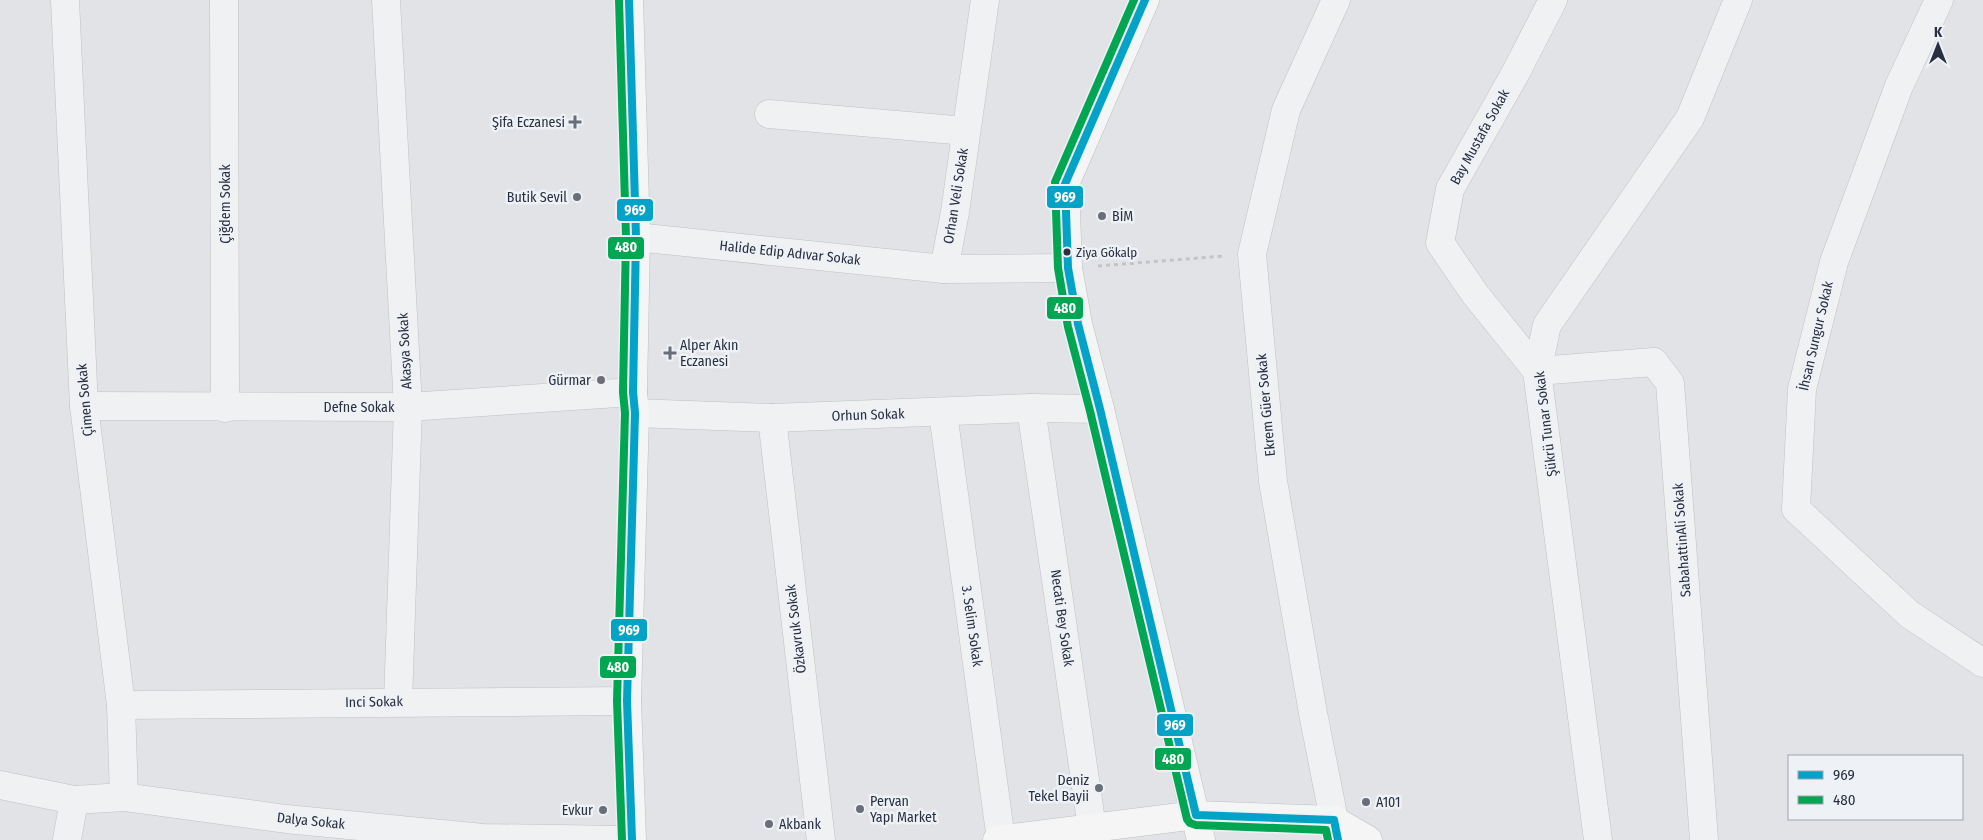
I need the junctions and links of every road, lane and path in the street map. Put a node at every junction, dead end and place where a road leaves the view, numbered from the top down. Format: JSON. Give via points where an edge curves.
{"nodes":[{"id":1,"x":65,"y":0,"type":"edge"},
{"id":2,"x":224,"y":0,"type":"edge"},
{"id":3,"x":386,"y":0,"type":"edge"},
{"id":4,"x":629,"y":0,"type":"edge"},
{"id":5,"x":985,"y":0,"type":"edge"},
{"id":6,"x":1144,"y":0,"type":"edge"},
{"id":7,"x":1336,"y":0,"type":"edge"},
{"id":8,"x":1553,"y":0,"type":"edge"},
{"id":9,"x":1738,"y":0,"type":"edge"},
{"id":10,"x":1939,"y":0,"type":"edge"},
{"id":11,"x":769,"y":114,"type":"dead end"},
{"id":12,"x":966,"y":132,"type":"junction"},
{"id":13,"x":636,"y":237,"type":"junction"},
{"id":14,"x":1252,"y":254,"type":"junction"},
{"id":15,"x":1068,"y":268,"type":"junction"},
{"id":16,"x":944,"y":269,"type":"junction"},
{"id":17,"x":1537,"y":372,"type":"junction"},
{"id":18,"x":634,"y":402,"type":"junction"},
{"id":19,"x":84,"y":406,"type":"junction"},
{"id":20,"x":408,"y":407,"type":"junction"},
{"id":21,"x":225,"y":408,"type":"junction"},
{"id":22,"x":1031,"y":408,"type":"junction"},
{"id":23,"x":1100,"y":408,"type":"junction"},
{"id":24,"x":943,"y":413,"type":"junction"},
{"id":25,"x":772,"y":418,"type":"junction"},
{"id":26,"x":1983,"y":663,"type":"edge"},
{"id":27,"x":627,"y":700,"type":"junction"},
{"id":28,"x":398,"y":702,"type":"junction"},
{"id":29,"x":121,"y":705,"type":"junction"},
{"id":30,"x":0,"y":785,"type":"edge"},
{"id":31,"x":124,"y":797,"type":"junction"},
{"id":32,"x":74,"y":800,"type":"junction"},
{"id":33,"x":1092,"y":828,"type":"junction"},
{"id":34,"x":1198,"y":828,"type":"edge"},
{"id":35,"x":285,"y":830,"type":"edge"},
{"id":36,"x":1336,"y":830,"type":"edge"},
{"id":37,"x":483,"y":839,"type":"edge"},
{"id":38,"x":67,"y":840,"type":"edge"},
{"id":39,"x":624,"y":840,"type":"edge"},
{"id":40,"x":632,"y":840,"type":"edge"},
{"id":41,"x":821,"y":840,"type":"edge"},
{"id":42,"x":1000,"y":840,"type":"edge"},
{"id":43,"x":1368,"y":840,"type":"edge"},
{"id":44,"x":1598,"y":840,"type":"edge"},
{"id":45,"x":1704,"y":840,"type":"edge"}],
"edges":[{"from":1,"to":19,"type":"street","name":"Çimen Sokak"},
{"from":2,"to":21,"type":"street","name":"Çiğdem Sokak"},
{"from":3,"to":20,"type":"street","name":"Akasya Sokak"},
{"from":4,"to":13,"type":"main road"},
{"from":5,"to":12,"type":"street","name":"Orhan Veli Sokak"},
{"from":6,"to":15,"type":"main road","via":[[1065,184]]},
{"from":7,"to":14,"type":"street","name":"Ekrem Güer Sokak","via":[[1286,110]]},
{"from":8,"to":17,"type":"street","name":"Bay Mustafa Sokak","via":[[1516,74],[1450,189],[1440,243],[1475,294]]},
{"from":9,"to":17,"type":"street","name":"Şükrü Tunar Sokak","via":[[1690,118],[1548,325]]},
{"from":10,"to":26,"type":"street","name":"İhsan Sungur Sokak","via":[[1899,86],[1834,262],[1802,389],[1796,510],[1910,614]]},
{"from":11,"to":12,"type":"street"},
{"from":12,"to":16,"type":"street","name":"Orhan Veli Sokak"},
{"from":13,"to":16,"type":"street","name":"Halide Edip Adıvar Sokak"},
{"from":13,"to":18,"type":"main road"},
{"from":14,"to":15,"type":"path"},
{"from":14,"to":36,"type":"street","name":"Ekrem Güer Sokak","via":[[1274,481],[1311,704]]},
{"from":15,"to":16,"type":"street"},
{"from":15,"to":23,"type":"main road","via":[[1078,324]]},
{"from":17,"to":44,"type":"street","name":"Şükrü Tunar Sokak"},
{"from":17,"to":45,"type":"street","name":"SabahattinAli Sokak","via":[[1654,362],[1670,383]]},
{"from":18,"to":20,"type":"street","name":"Defne Sokak"},
{"from":18,"to":25,"type":"street","name":"Orhun Sokak"},
{"from":18,"to":27,"type":"main road"},
{"from":19,"to":21,"type":"street","name":"Defne Sokak"},
{"from":19,"to":29,"type":"street","name":"Çimen Sokak"},
{"from":20,"to":21,"type":"street","name":"Defne Sokak"},
{"from":20,"to":28,"type":"street","name":"Akasya Sokak"},
{"from":22,"to":23,"type":"street","name":"Orhun Sokak"},
{"from":22,"to":24,"type":"street","name":"Orhun Sokak"},
{"from":22,"to":33,"type":"street","name":"Necati Bey Sokak"},
{"from":23,"to":34,"type":"main road"},
{"from":24,"to":25,"type":"street","name":"Orhun Sokak"},
{"from":24,"to":42,"type":"street","name":"3. Selim Sokak"},
{"from":25,"to":41,"type":"street","name":"Özkavruk Sokak"},
{"from":27,"to":28,"type":"street","name":"Inci Sokak"},
{"from":27,"to":40,"type":"main road"},
{"from":28,"to":29,"type":"street","name":"Inci Sokak"},
{"from":29,"to":31,"type":"street","name":"Çimen Sokak"},
{"from":30,"to":32,"type":"street","name":"Dalya Sokak"},
{"from":31,"to":32,"type":"street","name":"Dalya Sokak"},
{"from":31,"to":35,"type":"street","name":"Dalya Sokak"},
{"from":32,"to":38,"type":"street"},
{"from":33,"to":34,"type":"main road"},
{"from":33,"to":42,"type":"main road"},
{"from":34,"to":36,"type":"main road"},
{"from":35,"to":37,"type":"street","name":"Dalya Sokak"},
{"from":36,"to":43,"type":"main road"},
{"from":37,"to":39,"type":"street","name":"Dalya Sokak"}]}
